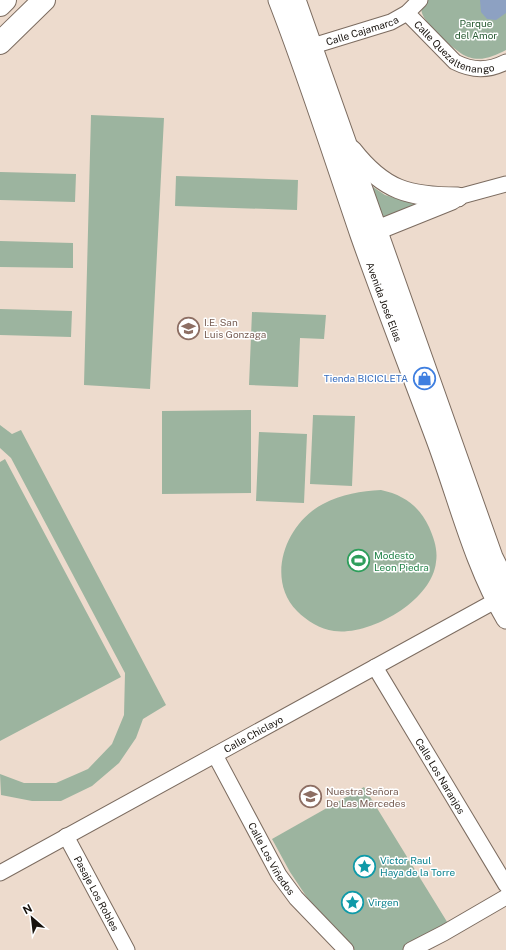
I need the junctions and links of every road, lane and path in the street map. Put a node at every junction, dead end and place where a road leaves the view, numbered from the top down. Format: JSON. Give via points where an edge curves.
{"nodes":[{"id":1,"x":6,"y":0,"type":"edge"},
{"id":2,"x":44,"y":0,"type":"edge"},
{"id":3,"x":278,"y":0,"type":"edge"},
{"id":4,"x":296,"y":0,"type":"edge"},
{"id":5,"x":420,"y":0,"type":"edge"},
{"id":6,"x":0,"y":5,"type":"edge"},
{"id":7,"x":407,"y":13,"type":"junction"},
{"id":8,"x":0,"y":43,"type":"edge"},
{"id":9,"x":305,"y":48,"type":"junction"},
{"id":10,"x":506,"y":62,"type":"edge"},
{"id":11,"x":345,"y":139,"type":"junction"},
{"id":12,"x":506,"y":184,"type":"edge"},
{"id":13,"x":458,"y":197,"type":"junction"},
{"id":14,"x":369,"y":233,"type":"junction"},
{"id":15,"x":506,"y":583,"type":"edge"},
{"id":16,"x":501,"y":598,"type":"edge"},
{"id":17,"x":506,"y":619,"type":"edge"},
{"id":18,"x":374,"y":667,"type":"junction"},
{"id":19,"x":215,"y":755,"type":"junction"},
{"id":20,"x":66,"y":836,"type":"junction"},
{"id":21,"x":0,"y":873,"type":"edge"},
{"id":22,"x":506,"y":885,"type":"edge"},
{"id":23,"x":506,"y":897,"type":"edge"},
{"id":24,"x":127,"y":950,"type":"edge"},
{"id":25,"x":346,"y":950,"type":"edge"},
{"id":26,"x":411,"y":950,"type":"edge"}],
"edges":[{"from":1,"to":6,"type":"main road"},
{"from":2,"to":8,"type":"main road"},
{"from":3,"to":9,"type":"street","name":"Avenida José Elías"},
{"from":4,"to":9,"type":"street","name":"Avenida José Elías"},
{"from":5,"to":7,"type":"street","name":"Calle Cajamarca"},
{"from":7,"to":9,"type":"street","name":"Calle Cajamarca","via":[[391,22]]},
{"from":7,"to":10,"type":"street","name":"Calle Quezaltenango","via":[[455,62],[463,66],[484,70]]},
{"from":9,"to":11,"type":"street","name":"Avenida José Elías"},
{"from":9,"to":14,"type":"street","name":"Avenida José Elías"},
{"from":11,"to":13,"type":"street","via":[[371,171],[394,188],[417,195]]},
{"from":11,"to":14,"type":"street","name":"Avenida José Elías"},
{"from":12,"to":13,"type":"street"},
{"from":13,"to":14,"type":"street"},
{"from":14,"to":15,"type":"street","name":"Avenida José Elías","via":[[396,279],[491,551]]},
{"from":14,"to":16,"type":"street","name":"Avenida José Elías","via":[[476,554]]},
{"from":16,"to":17,"type":"street","name":"Avenida José Elías"},
{"from":16,"to":18,"type":"street","name":"Calle Chiclayo"},
{"from":18,"to":19,"type":"street","name":"Calle Chiclayo"},
{"from":18,"to":22,"type":"street","name":"Calle Los Naranjos"},
{"from":19,"to":20,"type":"street","name":"Calle Chiclayo"},
{"from":19,"to":25,"type":"street","name":"Calle Los Viñedos","via":[[279,875],[296,898]]},
{"from":20,"to":21,"type":"street","name":"Calle Chiclayo"},
{"from":20,"to":24,"type":"street","name":"Pasaje Los Robles"},
{"from":23,"to":26,"type":"street"}]}
